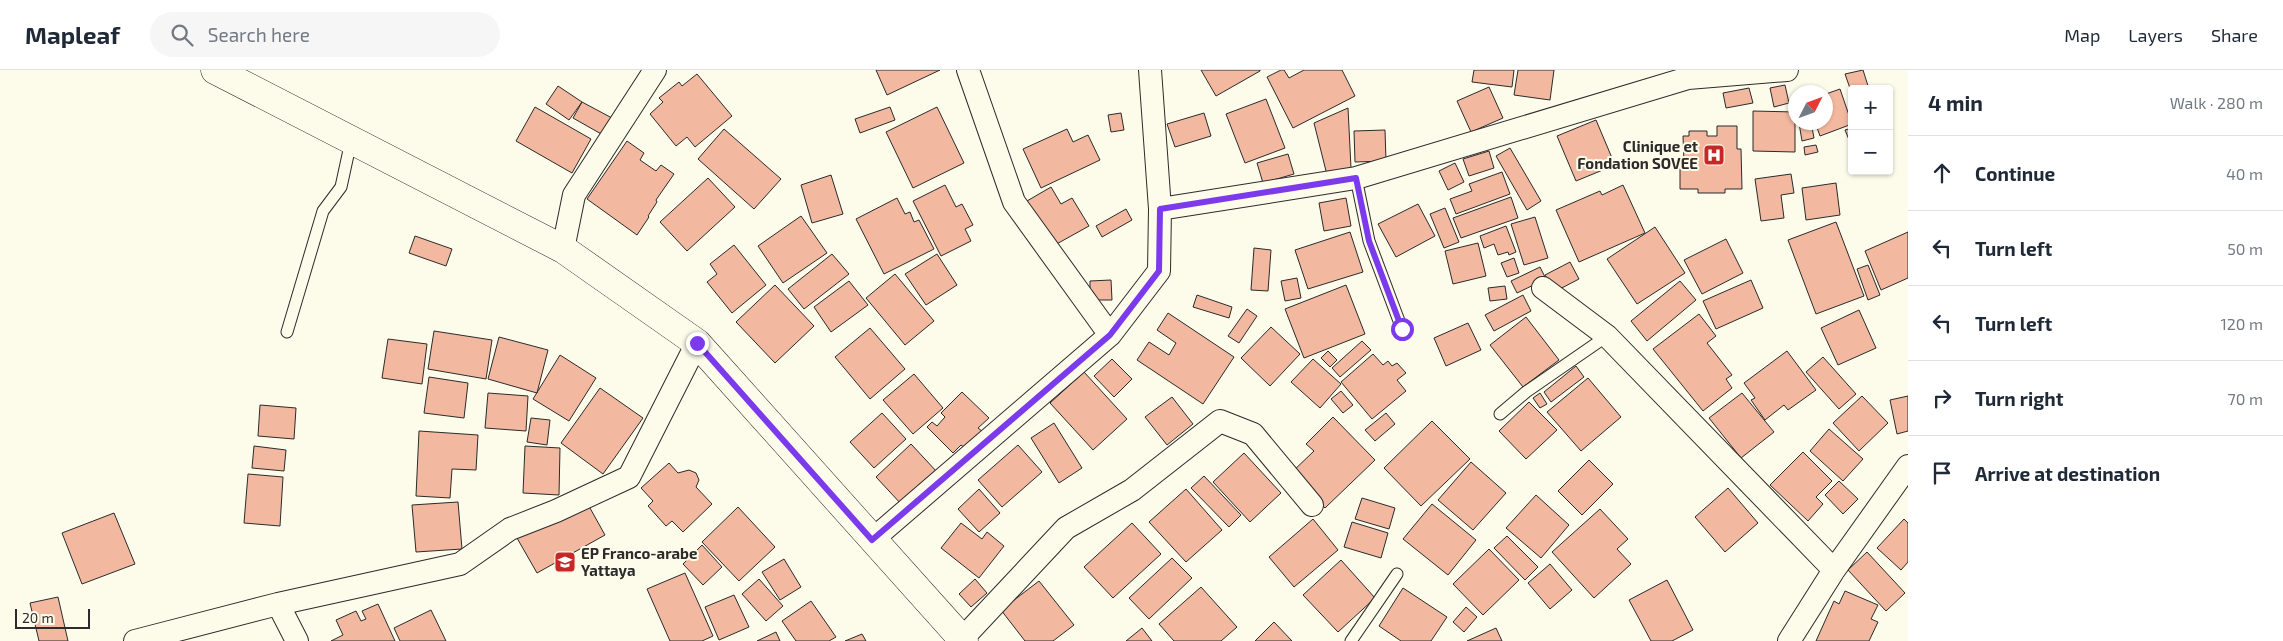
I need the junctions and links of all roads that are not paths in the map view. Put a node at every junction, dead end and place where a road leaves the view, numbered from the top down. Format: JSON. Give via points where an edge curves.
{"nodes":[{"id":1,"x":216,"y":70,"type":"edge"},
{"id":2,"x":655,"y":70,"type":"edge"},
{"id":3,"x":968,"y":70,"type":"edge"},
{"id":4,"x":1150,"y":70,"type":"edge"},
{"id":5,"x":1787,"y":70,"type":"edge"},
{"id":6,"x":1686,"y":74,"type":"edge"},
{"id":7,"x":352,"y":140,"type":"junction"},
{"id":8,"x":1356,"y":178,"type":"junction"},
{"id":9,"x":1160,"y":209,"type":"junction"},
{"id":10,"x":564,"y":249,"type":"junction"},
{"id":11,"x":1543,"y":288,"type":"dead end"},
{"id":12,"x":1402,"y":329,"type":"dead end"},
{"id":13,"x":287,"y":332,"type":"dead end"},
{"id":14,"x":1110,"y":335,"type":"junction"},
{"id":15,"x":1607,"y":336,"type":"junction"},
{"id":16,"x":697,"y":343,"type":"junction"},
{"id":17,"x":1500,"y":414,"type":"dead end"},
{"id":18,"x":1907,"y":469,"type":"edge"},
{"id":19,"x":1312,"y":505,"type":"dead end"},
{"id":20,"x":872,"y":540,"type":"junction"},
{"id":21,"x":1834,"y":570,"type":"junction"},
{"id":22,"x":1397,"y":574,"type":"dead end"},
{"id":23,"x":278,"y":604,"type":"junction"},
{"id":24,"x":963,"y":640,"type":"edge"},
{"id":25,"x":136,"y":641,"type":"edge"},
{"id":26,"x":297,"y":641,"type":"edge"},
{"id":27,"x":1351,"y":641,"type":"edge"},
{"id":28,"x":1789,"y":641,"type":"edge"}],
"edges":[{"from":1,"to":7,"type":"main road"},
{"from":2,"to":10,"type":"street","via":[[574,195]]},
{"from":3,"to":14,"type":"street","via":[[1014,202]]},
{"from":4,"to":9,"type":"street"},
{"from":5,"to":6,"type":"street"},
{"from":6,"to":8,"type":"street"},
{"from":7,"to":10,"type":"main road"},
{"from":7,"to":13,"type":"lane","via":[[341,186],[323,211]]},
{"from":8,"to":9,"type":"street"},
{"from":8,"to":12,"type":"lane","via":[[1369,241]]},
{"from":9,"to":14,"type":"street","via":[[1159,271]]},
{"from":10,"to":16,"type":"main road"},
{"from":11,"to":15,"type":"street"},
{"from":14,"to":20,"type":"street"},
{"from":15,"to":17,"type":"lane"},
{"from":15,"to":21,"type":"street"},
{"from":16,"to":20,"type":"main road"},
{"from":16,"to":23,"type":"street","via":[[629,477],[510,529],[460,564]]},
{"from":18,"to":21,"type":"street"},
{"from":19,"to":24,"type":"street","via":[[1253,434],[1220,421],[1132,490],[1066,528]]},
{"from":20,"to":24,"type":"main road"},
{"from":21,"to":28,"type":"street"},
{"from":22,"to":27,"type":"lane"},
{"from":23,"to":25,"type":"street"},
{"from":23,"to":26,"type":"street"}]}
